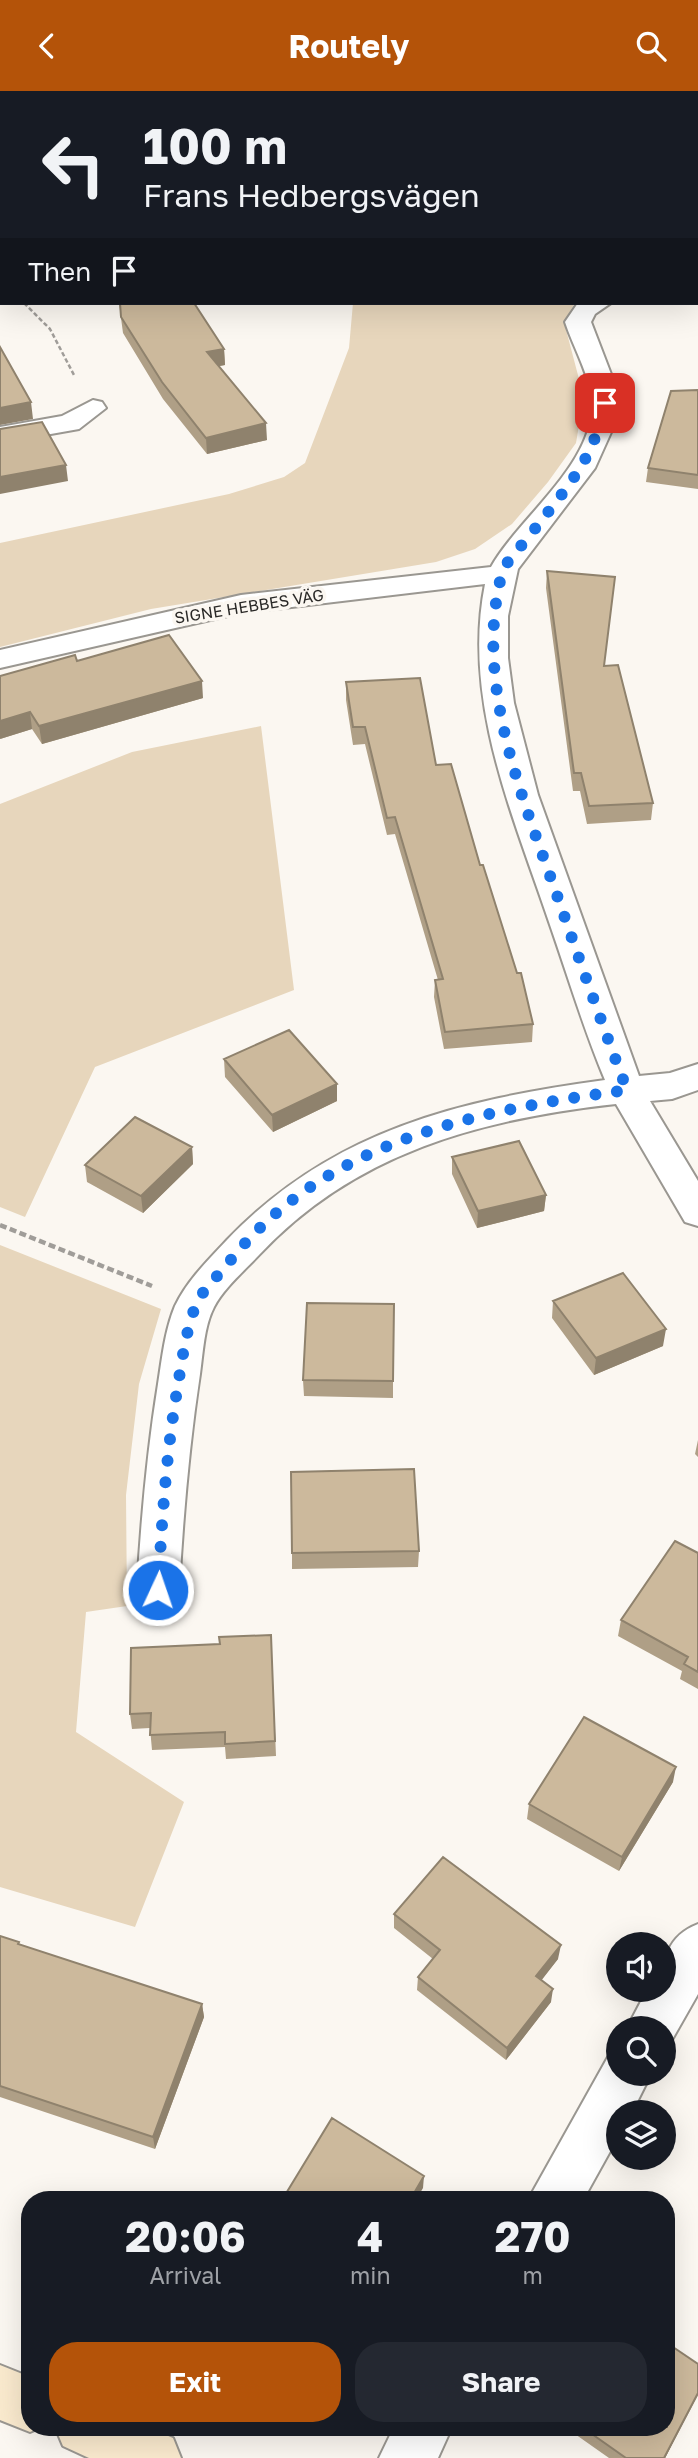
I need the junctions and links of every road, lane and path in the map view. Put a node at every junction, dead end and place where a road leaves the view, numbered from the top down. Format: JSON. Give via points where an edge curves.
{"nodes":[{"id":1,"x":27,"y":305,"type":"edge"},
{"id":2,"x":594,"y":305,"type":"edge"},
{"id":3,"x":65,"y":362,"type":"dead end"},
{"id":4,"x":93,"y":408,"type":"dead end"},
{"id":5,"x":0,"y":435,"type":"edge"},
{"id":6,"x":501,"y":574,"type":"junction"},
{"id":7,"x":0,"y":659,"type":"edge"},
{"id":8,"x":698,"y":1077,"type":"edge"},
{"id":9,"x":627,"y":1090,"type":"junction"},
{"id":10,"x":698,"y":1212,"type":"edge"},
{"id":11,"x":0,"y":1225,"type":"edge"},
{"id":12,"x":196,"y":1305,"type":"junction"},
{"id":13,"x":158,"y":1590,"type":"dead end"},
{"id":14,"x":698,"y":1947,"type":"edge"},
{"id":15,"x":659,"y":2016,"type":"edge"},
{"id":16,"x":619,"y":2086,"type":"edge"},
{"id":17,"x":559,"y":2191,"type":"edge"},
{"id":18,"x":0,"y":2392,"type":"edge"},
{"id":19,"x":21,"y":2401,"type":"edge"},
{"id":20,"x":103,"y":2436,"type":"edge"},
{"id":21,"x":420,"y":2436,"type":"edge"},
{"id":22,"x":153,"y":2458,"type":"edge"},
{"id":23,"x":407,"y":2458,"type":"edge"}],
"edges":[{"from":1,"to":3,"type":"path","via":[[43,318],[60,343]]},
{"from":2,"to":6,"type":"street","via":[[585,309],[578,322],[605,403],[594,444],[573,482]]},
{"from":4,"to":5,"type":"street","via":[[70,422]]},
{"from":6,"to":7,"type":"street","name":"SIGNE HEBBES VÄG","via":[[241,604]]},
{"from":6,"to":9,"type":"street","via":[[495,680],[508,741],[534,829]]},
{"from":8,"to":9,"type":"street","via":[[673,1086]]},
{"from":9,"to":10,"type":"street"},
{"from":9,"to":12,"type":"street","via":[[496,1110],[388,1144],[324,1176],[285,1204],[245,1242]]},
{"from":11,"to":12,"type":"path"},
{"from":12,"to":13,"type":"street","via":[[173,1415]]},
{"from":14,"to":15,"type":"street"},
{"from":16,"to":17,"type":"street"},
{"from":18,"to":19,"type":"street"},
{"from":20,"to":22,"type":"street"},
{"from":21,"to":23,"type":"street"}]}
